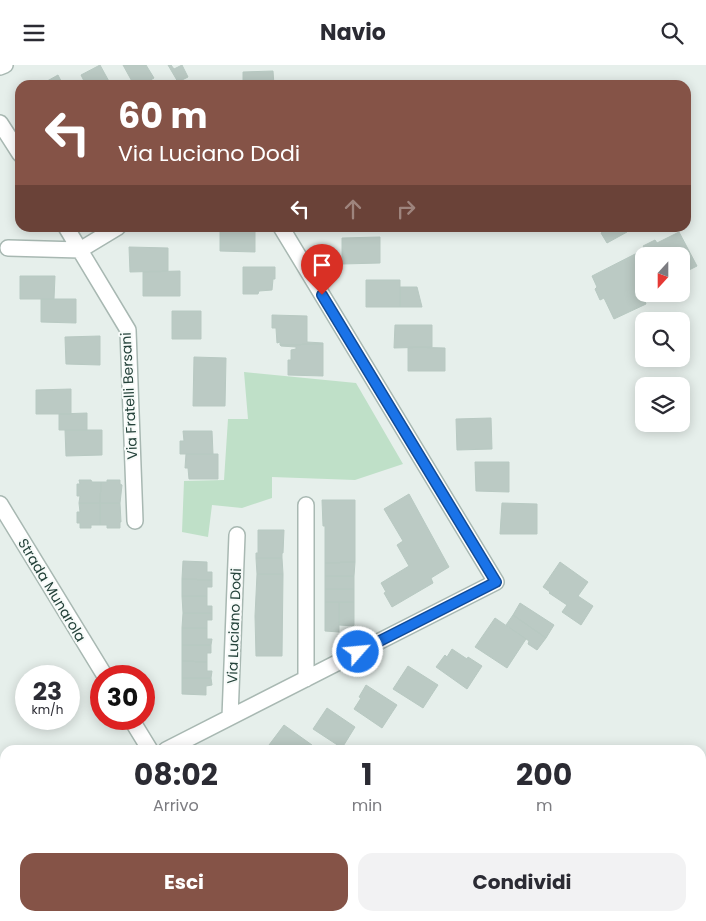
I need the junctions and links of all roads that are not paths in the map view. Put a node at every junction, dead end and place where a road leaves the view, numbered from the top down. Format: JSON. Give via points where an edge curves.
{"nodes":[{"id":1,"x":5,"y":65,"type":"edge"},
{"id":2,"x":0,"y":67,"type":"edge"},
{"id":3,"x":0,"y":123,"type":"edge"},
{"id":4,"x":15,"y":146,"type":"edge"},
{"id":5,"x":69,"y":232,"type":"edge"},
{"id":6,"x":110,"y":232,"type":"edge"},
{"id":7,"x":284,"y":232,"type":"edge"},
{"id":8,"x":8,"y":248,"type":"dead end"},
{"id":9,"x":80,"y":250,"type":"junction"},
{"id":10,"x":0,"y":504,"type":"edge"},
{"id":11,"x":306,"y":505,"type":"dead end"},
{"id":12,"x":136,"y":521,"type":"dead end"},
{"id":13,"x":237,"y":535,"type":"dead end"},
{"id":14,"x":98,"y":665,"type":"edge"},
{"id":15,"x":306,"y":679,"type":"junction"},
{"id":16,"x":230,"y":717,"type":"junction"},
{"id":17,"x":138,"y":730,"type":"edge"},
{"id":18,"x":147,"y":745,"type":"edge"},
{"id":19,"x":176,"y":745,"type":"edge"}],
"edges":[{"from":1,"to":2,"type":"street"},
{"from":3,"to":4,"type":"street"},
{"from":5,"to":9,"type":"street","name":"Via Fratelli Bersani"},
{"from":6,"to":9,"type":"street"},
{"from":7,"to":15,"type":"street","via":[[496,582]]},
{"from":8,"to":9,"type":"street"},
{"from":9,"to":12,"type":"street","name":"Via Fratelli Bersani","via":[[128,330]]},
{"from":10,"to":14,"type":"street","name":"Strada Munarola"},
{"from":11,"to":15,"type":"street"},
{"from":13,"to":16,"type":"street","name":"Via Luciano Dodi"},
{"from":15,"to":16,"type":"street"},
{"from":16,"to":19,"type":"street"},
{"from":17,"to":18,"type":"street"}]}
